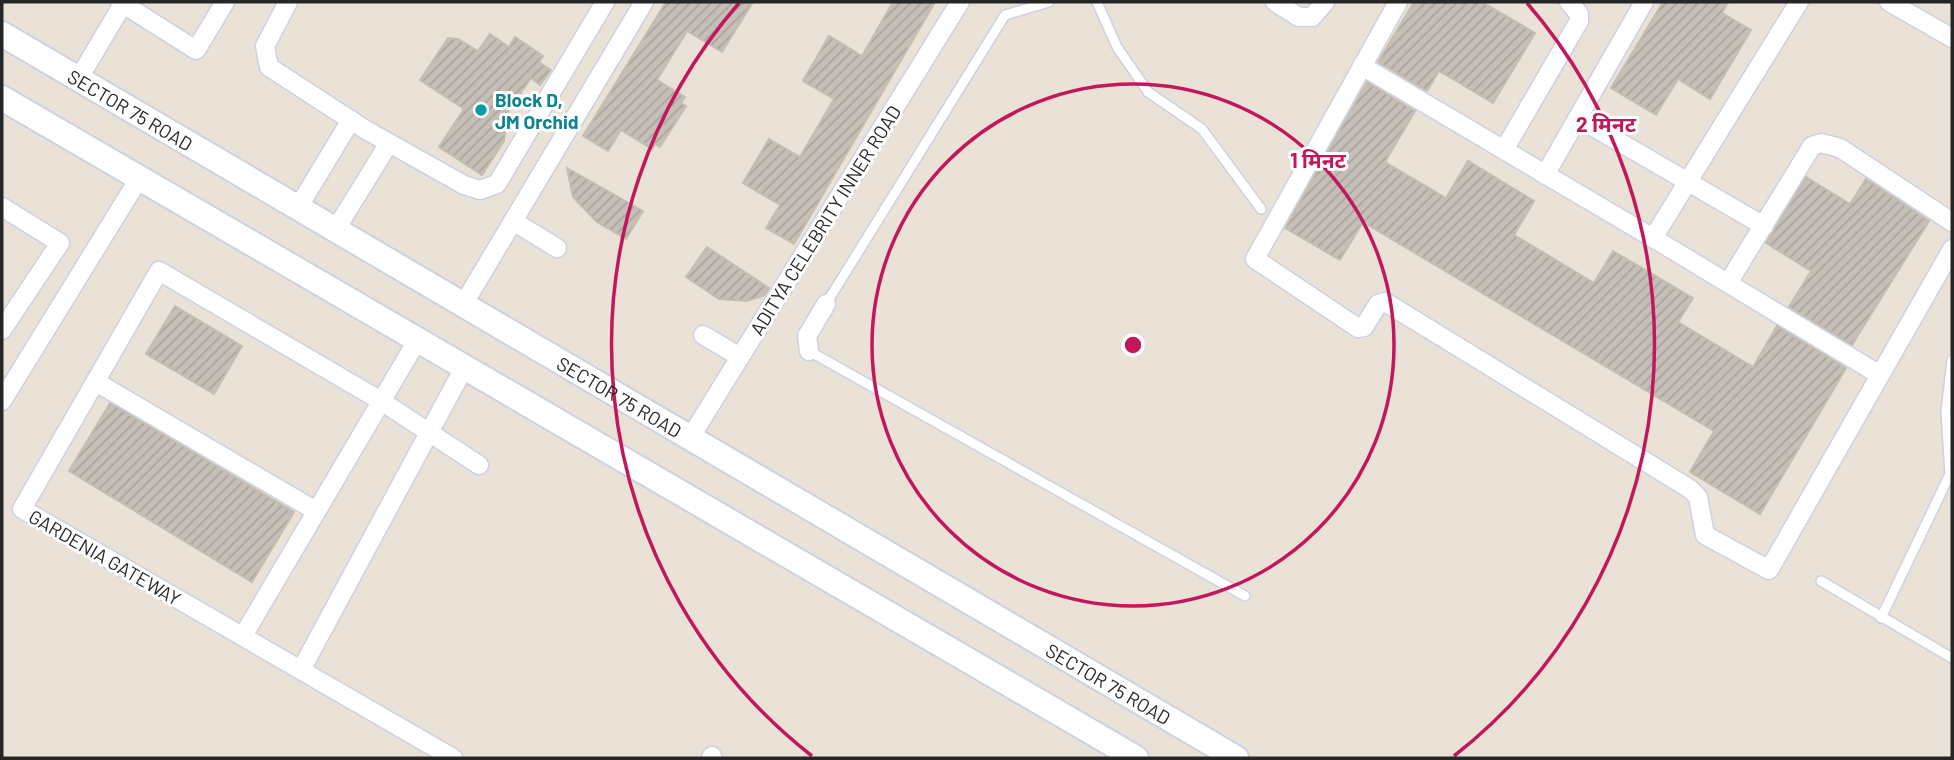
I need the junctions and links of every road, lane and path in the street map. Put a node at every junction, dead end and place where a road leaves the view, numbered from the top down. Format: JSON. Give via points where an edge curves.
{"nodes":[{"id":1,"x":225,"y":2,"type":"edge"},
{"id":2,"x":288,"y":2,"type":"edge"},
{"id":3,"x":605,"y":2,"type":"edge"},
{"id":4,"x":644,"y":2,"type":"edge"},
{"id":5,"x":960,"y":2,"type":"edge"},
{"id":6,"x":1049,"y":2,"type":"edge"},
{"id":7,"x":1097,"y":2,"type":"edge"},
{"id":8,"x":1275,"y":2,"type":"edge"},
{"id":9,"x":1325,"y":2,"type":"edge"},
{"id":10,"x":1398,"y":2,"type":"edge"},
{"id":11,"x":1569,"y":2,"type":"edge"},
{"id":12,"x":1644,"y":2,"type":"edge"},
{"id":13,"x":1799,"y":2,"type":"edge"},
{"id":14,"x":1889,"y":2,"type":"edge"},
{"id":15,"x":121,"y":3,"type":"edge"},
{"id":16,"x":2,"y":34,"type":"edge"},
{"id":17,"x":1952,"y":38,"type":"edge"},
{"id":18,"x":1362,"y":66,"type":"junction"},
{"id":19,"x":79,"y":78,"type":"junction"},
{"id":20,"x":2,"y":98,"type":"edge"},
{"id":21,"x":1578,"y":118,"type":"junction"},
{"id":22,"x":351,"y":120,"type":"junction"},
{"id":23,"x":389,"y":143,"type":"junction"},
{"id":24,"x":1504,"y":150,"type":"junction"},
{"id":25,"x":1545,"y":175,"type":"junction"},
{"id":26,"x":138,"y":180,"type":"junction"},
{"id":27,"x":1688,"y":182,"type":"junction"},
{"id":28,"x":299,"y":206,"type":"junction"},
{"id":29,"x":2,"y":207,"type":"edge"},
{"id":30,"x":1261,"y":209,"type":"dead end"},
{"id":31,"x":513,"y":221,"type":"junction"},
{"id":32,"x":1952,"y":222,"type":"edge"},
{"id":33,"x":1764,"y":226,"type":"junction"},
{"id":34,"x":336,"y":229,"type":"junction"},
{"id":35,"x":1653,"y":239,"type":"junction"},
{"id":36,"x":557,"y":248,"type":"dead end"},
{"id":37,"x":1952,"y":249,"type":"edge"},
{"id":38,"x":1728,"y":283,"type":"junction"},
{"id":39,"x":826,"y":304,"type":"joint"},
{"id":40,"x":463,"y":305,"type":"junction"},
{"id":41,"x":2,"y":330,"type":"edge"},
{"id":42,"x":703,"y":335,"type":"dead end"},
{"id":43,"x":418,"y":339,"type":"junction"},
{"id":44,"x":809,"y":351,"type":"joint"},
{"id":45,"x":740,"y":357,"type":"junction"},
{"id":46,"x":1952,"y":360,"type":"edge"},
{"id":47,"x":465,"y":366,"type":"junction"},
{"id":48,"x":1880,"y":375,"type":"junction"},
{"id":49,"x":96,"y":382,"type":"junction"},
{"id":50,"x":2,"y":401,"type":"edge"},
{"id":51,"x":381,"y":401,"type":"junction"},
{"id":52,"x":429,"y":433,"type":"junction"},
{"id":53,"x":690,"y":438,"type":"junction"},
{"id":54,"x":479,"y":465,"type":"dead end"},
{"id":55,"x":316,"y":512,"type":"junction"},
{"id":56,"x":1821,"y":581,"type":"dead end"},
{"id":57,"x":1245,"y":596,"type":"dead end"},
{"id":58,"x":1881,"y":618,"type":"junction"},
{"id":59,"x":243,"y":636,"type":"junction"},
{"id":60,"x":1952,"y":658,"type":"edge"},
{"id":61,"x":301,"y":670,"type":"junction"},
{"id":62,"x":1121,"y":755,"type":"edge"},
{"id":63,"x":453,"y":758,"type":"edge"},
{"id":64,"x":1236,"y":758,"type":"edge"}],
"edges":[{"from":1,"to":15,"type":"street","via":[[196,50]]},
{"from":2,"to":22,"type":"street","via":[[265,46],[269,67]]},
{"from":3,"to":23,"type":"street","via":[[497,184],[472,189]]},
{"from":4,"to":31,"type":"street"},
{"from":5,"to":45,"type":"street","name":"ADITYA CELEBRITY INNER ROAD"},
{"from":6,"to":39,"type":"lane","via":[[1005,15]]},
{"from":7,"to":30,"type":"lane","via":[[1117,47],[1148,92],[1202,129]]},
{"from":8,"to":9,"type":"street","via":[[1305,19]]},
{"from":10,"to":18,"type":"street"},
{"from":11,"to":24,"type":"street","via":[[1579,21]]},
{"from":12,"to":21,"type":"street"},
{"from":13,"to":27,"type":"street"},
{"from":14,"to":17,"type":"street"},
{"from":15,"to":19,"type":"street"},
{"from":16,"to":19,"type":"street","name":"SECTOR 75 ROAD"},
{"from":18,"to":24,"type":"street"},
{"from":18,"to":48,"type":"street","via":[[1255,260],[1360,328],[1375,306],[1385,302],[1690,489],[1698,497],[1705,535],[1711,539],[1769,570]]},
{"from":19,"to":28,"type":"street","name":"SECTOR 75 ROAD"},
{"from":20,"to":26,"type":"street"},
{"from":21,"to":25,"type":"street"},
{"from":21,"to":27,"type":"street"},
{"from":22,"to":23,"type":"street"},
{"from":22,"to":28,"type":"street"},
{"from":23,"to":34,"type":"street"},
{"from":24,"to":25,"type":"street"},
{"from":25,"to":35,"type":"street"},
{"from":26,"to":43,"type":"street"},
{"from":26,"to":50,"type":"street"},
{"from":27,"to":33,"type":"street"},
{"from":27,"to":35,"type":"street"},
{"from":28,"to":34,"type":"street","name":"SECTOR 75 ROAD"},
{"from":29,"to":41,"type":"street","via":[[60,243]]},
{"from":31,"to":36,"type":"street"},
{"from":31,"to":40,"type":"street"},
{"from":32,"to":33,"type":"street","via":[[1840,148],[1821,143],[1812,146]]},
{"from":33,"to":38,"type":"street"},
{"from":34,"to":40,"type":"street","name":"SECTOR 75 ROAD"},
{"from":35,"to":38,"type":"street"},
{"from":37,"to":48,"type":"street"},
{"from":38,"to":48,"type":"street"},
{"from":39,"to":44,"type":"street","via":[[807,336]]},
{"from":40,"to":53,"type":"street","name":"SECTOR 75 ROAD"},
{"from":42,"to":45,"type":"street"},
{"from":43,"to":47,"type":"street"},
{"from":43,"to":51,"type":"street"},
{"from":44,"to":57,"type":"lane"},
{"from":45,"to":53,"type":"street","name":"ADITYA CELEBRITY INNER ROAD"},
{"from":46,"to":58,"type":"lane","via":[[1946,412],[1950,474]]},
{"from":47,"to":52,"type":"street"},
{"from":47,"to":62,"type":"street"},
{"from":49,"to":51,"type":"street","name":"GARDENIA GATEWAY","via":[[159,271]]},
{"from":49,"to":55,"type":"street"},
{"from":49,"to":59,"type":"street","name":"GARDENIA GATEWAY","via":[[22,509]]},
{"from":51,"to":52,"type":"street","name":"GARDENIA GATEWAY"},
{"from":51,"to":55,"type":"street"},
{"from":52,"to":54,"type":"street","name":"GARDENIA GATEWAY"},
{"from":52,"to":61,"type":"street"},
{"from":53,"to":64,"type":"street","name":"SECTOR 75 ROAD"},
{"from":55,"to":59,"type":"street"},
{"from":56,"to":58,"type":"lane"},
{"from":58,"to":60,"type":"lane"},
{"from":59,"to":61,"type":"street","name":"GARDENIA GATEWAY"},
{"from":61,"to":63,"type":"street","name":"GARDENIA GATEWAY"}]}
